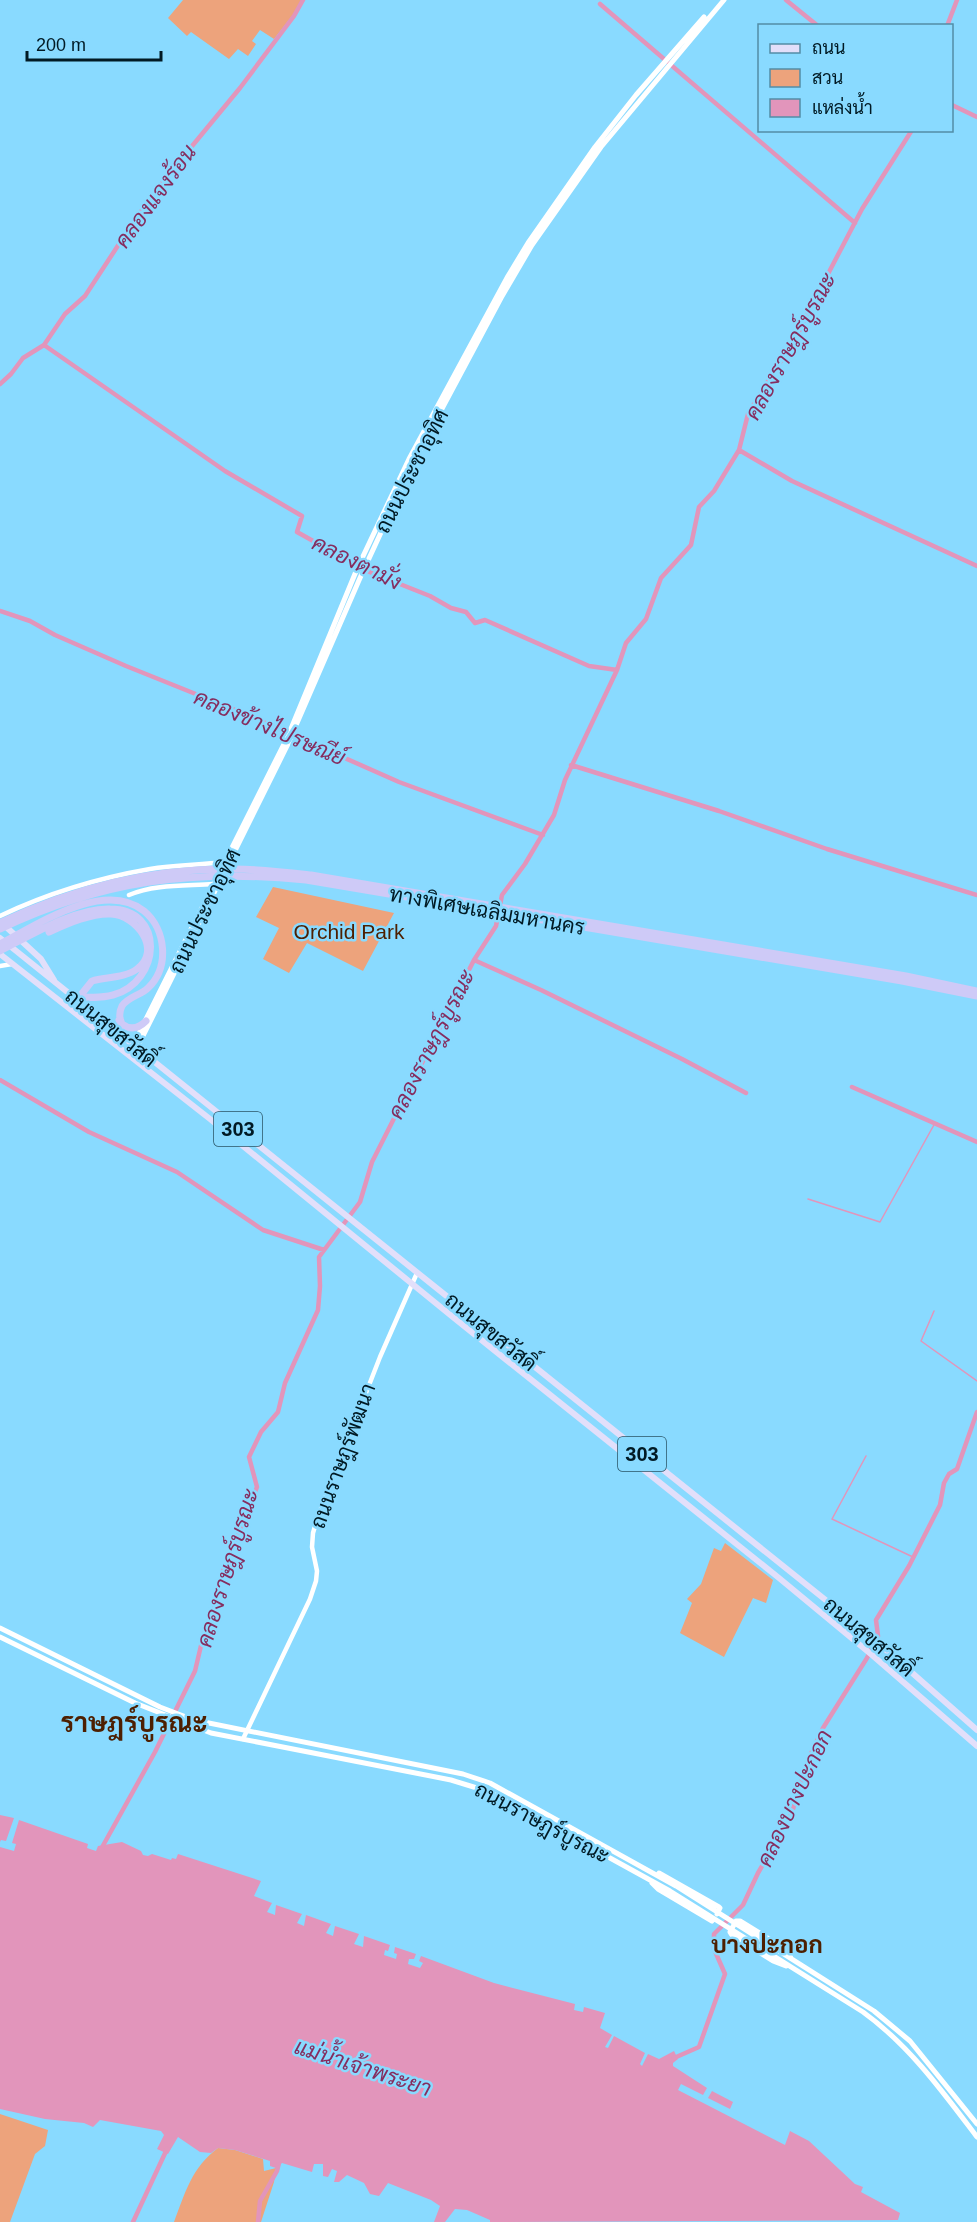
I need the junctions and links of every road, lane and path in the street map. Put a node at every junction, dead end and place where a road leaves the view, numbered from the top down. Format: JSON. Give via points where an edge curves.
{"nodes":[{"id":1,"x":722,"y":0,"type":"edge"},
{"id":2,"x":291,"y":734,"type":"junction"},
{"id":3,"x":224,"y":862,"type":"junction"},
{"id":4,"x":213,"y":884,"type":"junction"},
{"id":5,"x":129,"y":895,"type":"dead end"},
{"id":6,"x":0,"y":916,"type":"edge"},
{"id":7,"x":0,"y":922,"type":"edge"},
{"id":8,"x":0,"y":929,"type":"edge"},
{"id":9,"x":0,"y":938,"type":"edge"},
{"id":10,"x":148,"y":939,"type":"junction"},
{"id":11,"x":0,"y":944,"type":"edge"},
{"id":12,"x":0,"y":954,"type":"edge"},
{"id":13,"x":12,"y":964,"type":"junction"},
{"id":14,"x":0,"y":966,"type":"edge"},
{"id":15,"x":55,"y":983,"type":"junction"},
{"id":16,"x":977,"y":991,"type":"edge"},
{"id":17,"x":72,"y":996,"type":"junction"},
{"id":18,"x":80,"y":996,"type":"junction"},
{"id":19,"x":977,"y":996,"type":"edge"},
{"id":20,"x":120,"y":1015,"type":"junction"},
{"id":21,"x":146,"y":1021,"type":"junction"},
{"id":22,"x":124,"y":1038,"type":"junction"},
{"id":23,"x":136,"y":1047,"type":"junction"},
{"id":24,"x":130,"y":1056,"type":"junction"},
{"id":25,"x":417,"y":1273,"type":"junction"},
{"id":26,"x":412,"y":1284,"type":"junction"},
{"id":27,"x":461,"y":1308,"type":"junction"},
{"id":28,"x":454,"y":1318,"type":"junction"},
{"id":29,"x":0,"y":1628,"type":"edge"},
{"id":30,"x":0,"y":1637,"type":"edge"},
{"id":31,"x":159,"y":1710,"type":"junction"},
{"id":32,"x":976,"y":1729,"type":"edge"},
{"id":33,"x":247,"y":1732,"type":"junction"},
{"id":34,"x":243,"y":1739,"type":"junction"},
{"id":35,"x":977,"y":1746,"type":"edge"},
{"id":36,"x":638,"y":1865,"type":"junction"},
{"id":37,"x":648,"y":1879,"type":"junction"},
{"id":38,"x":773,"y":1951,"type":"junction"},
{"id":39,"x":791,"y":1958,"type":"junction"},
{"id":40,"x":799,"y":1971,"type":"junction"},
{"id":41,"x":977,"y":2124,"type":"edge"},
{"id":42,"x":977,"y":2137,"type":"edge"}],
"edges":[{"from":1,"to":2,"type":"main road","name":"ถนนประชาอุทิศ","via":[[638,97],[532,245],[364,561]]},
{"from":2,"to":3,"type":"main road","name":"ถนนประชาอุทิศ"},
{"from":2,"to":23,"type":"main road","name":"ถนนประชาอุทิศ"},
{"from":3,"to":4,"type":"main road","name":"ถนนประชาอุทิศ"},
{"from":3,"to":6,"type":"street","via":[[116,876],[42,898]]},
{"from":4,"to":5,"type":"street","via":[[174,886]]},
{"from":4,"to":21,"type":"main road","name":"ถนนประชาอุทิศ"},
{"from":7,"to":15,"type":"main road","via":[[41,959]]},
{"from":7,"to":16,"type":"highway","name":"ทางพิเศษเฉลิมมหานคร","via":[[59,898],[128,880],[207,869],[270,871]]},
{"from":8,"to":19,"type":"highway","name":"ทางพิเศษเฉลิมมหานคร","via":[[62,904],[135,884],[203,876],[271,877]]},
{"from":9,"to":15,"type":"main road","name":"ถนนสุขสวัสดิ์","number":"303"},
{"from":10,"to":12,"type":"highway","via":[[146,929],[134,916],[106,909],[64,920]]},
{"from":10,"to":18,"type":"highway","via":[[139,967],[92,981]]},
{"from":10,"to":18,"type":"highway","via":[[149,962],[132,985],[112,995]]},
{"from":11,"to":20,"type":"highway","via":[[70,909],[96,901],[116,900],[135,905],[153,921],[161,939],[162,961],[152,984],[125,1003]]},
{"from":12,"to":13,"type":"main road","name":"ถนนสุขสวัสดิ์","number":"303"},
{"from":13,"to":14,"type":"street"},
{"from":13,"to":24,"type":"main road","name":"ถนนสุขสวัสดิ์","number":"303"},
{"from":15,"to":17,"type":"main road","name":"ถนนสุขสวัสดิ์","number":"303"},
{"from":17,"to":18,"type":"highway"},
{"from":17,"to":22,"type":"main road","name":"ถนนสุขสวัสดิ์","number":"303"},
{"from":20,"to":21,"type":"highway","via":[[127,1027],[136,1028]]},
{"from":20,"to":22,"type":"highway"},
{"from":21,"to":23,"type":"main road","name":"ถนนประชาอุทิศ"},
{"from":22,"to":23,"type":"main road","name":"ถนนสุขสวัสดิ์","number":"303"},
{"from":23,"to":24,"type":"main road"},
{"from":23,"to":25,"type":"main road","name":"ถนนสุขสวัสดิ์","number":"303"},
{"from":24,"to":26,"type":"main road","name":"ถนนสุขสวัสดิ์","number":"303"},
{"from":25,"to":26,"type":"street","name":"ถนนราษฎร์พัฒนา"},
{"from":25,"to":27,"type":"main road","name":"ถนนสุขสวัสดิ์","number":"303"},
{"from":26,"to":28,"type":"main road","name":"ถนนสุขสวัสดิ์","number":"303"},
{"from":26,"to":33,"type":"street","name":"ถนนราษฎร์พัฒนา","via":[[318,1516],[312,1548],[316,1581]]},
{"from":27,"to":28,"type":"main road"},
{"from":27,"to":32,"type":"main road","name":"ถนนสุขสวัสดิ์","number":"303","via":[[868,1634]]},
{"from":28,"to":35,"type":"main road","name":"ถนนสุขสวัสดิ์","number":"303","via":[[872,1654]]},
{"from":29,"to":31,"type":"main road","name":"ถนนราษฎร์บูรณะ"},
{"from":30,"to":31,"type":"main road","name":"ถนนราษฎร์บูรณะ"},
{"from":31,"to":33,"type":"main road","name":"ถนนราษฎร์บูรณะ"},
{"from":31,"to":34,"type":"main road","name":"ถนนราษฎร์บูรณะ","via":[[191,1727]]},
{"from":33,"to":34,"type":"street","name":"ถนนราษฎร์พัฒนา"},
{"from":33,"to":36,"type":"main road","name":"ถนนราษฎร์บูรณะ","via":[[474,1777]]},
{"from":34,"to":37,"type":"main road","name":"ถนนราษฎร์บูรณะ","via":[[478,1787]]},
{"from":36,"to":37,"type":"main road","via":[[719,1906],[714,1921],[658,1889]]},
{"from":36,"to":38,"type":"main road","name":"ถนนราษฎร์บูรณะ"},
{"from":37,"to":38,"type":"main road","name":"ถนนราษฎร์บูรณะ"},
{"from":38,"to":39,"type":"main road","name":"ถนนราษฎร์บูรณะ"},
{"from":38,"to":40,"type":"main road","name":"ถนนราษฎร์บูรณะ"},
{"from":39,"to":40,"type":"main road","via":[[787,1950],[740,1921],[730,1932],[773,1961]]},
{"from":39,"to":41,"type":"main road","name":"ถนนราษฎร์บูรณะ","via":[[902,2032]]},
{"from":40,"to":42,"type":"main road","name":"ถนนราษฎร์บูรณะ","via":[[893,2035]]}]}
